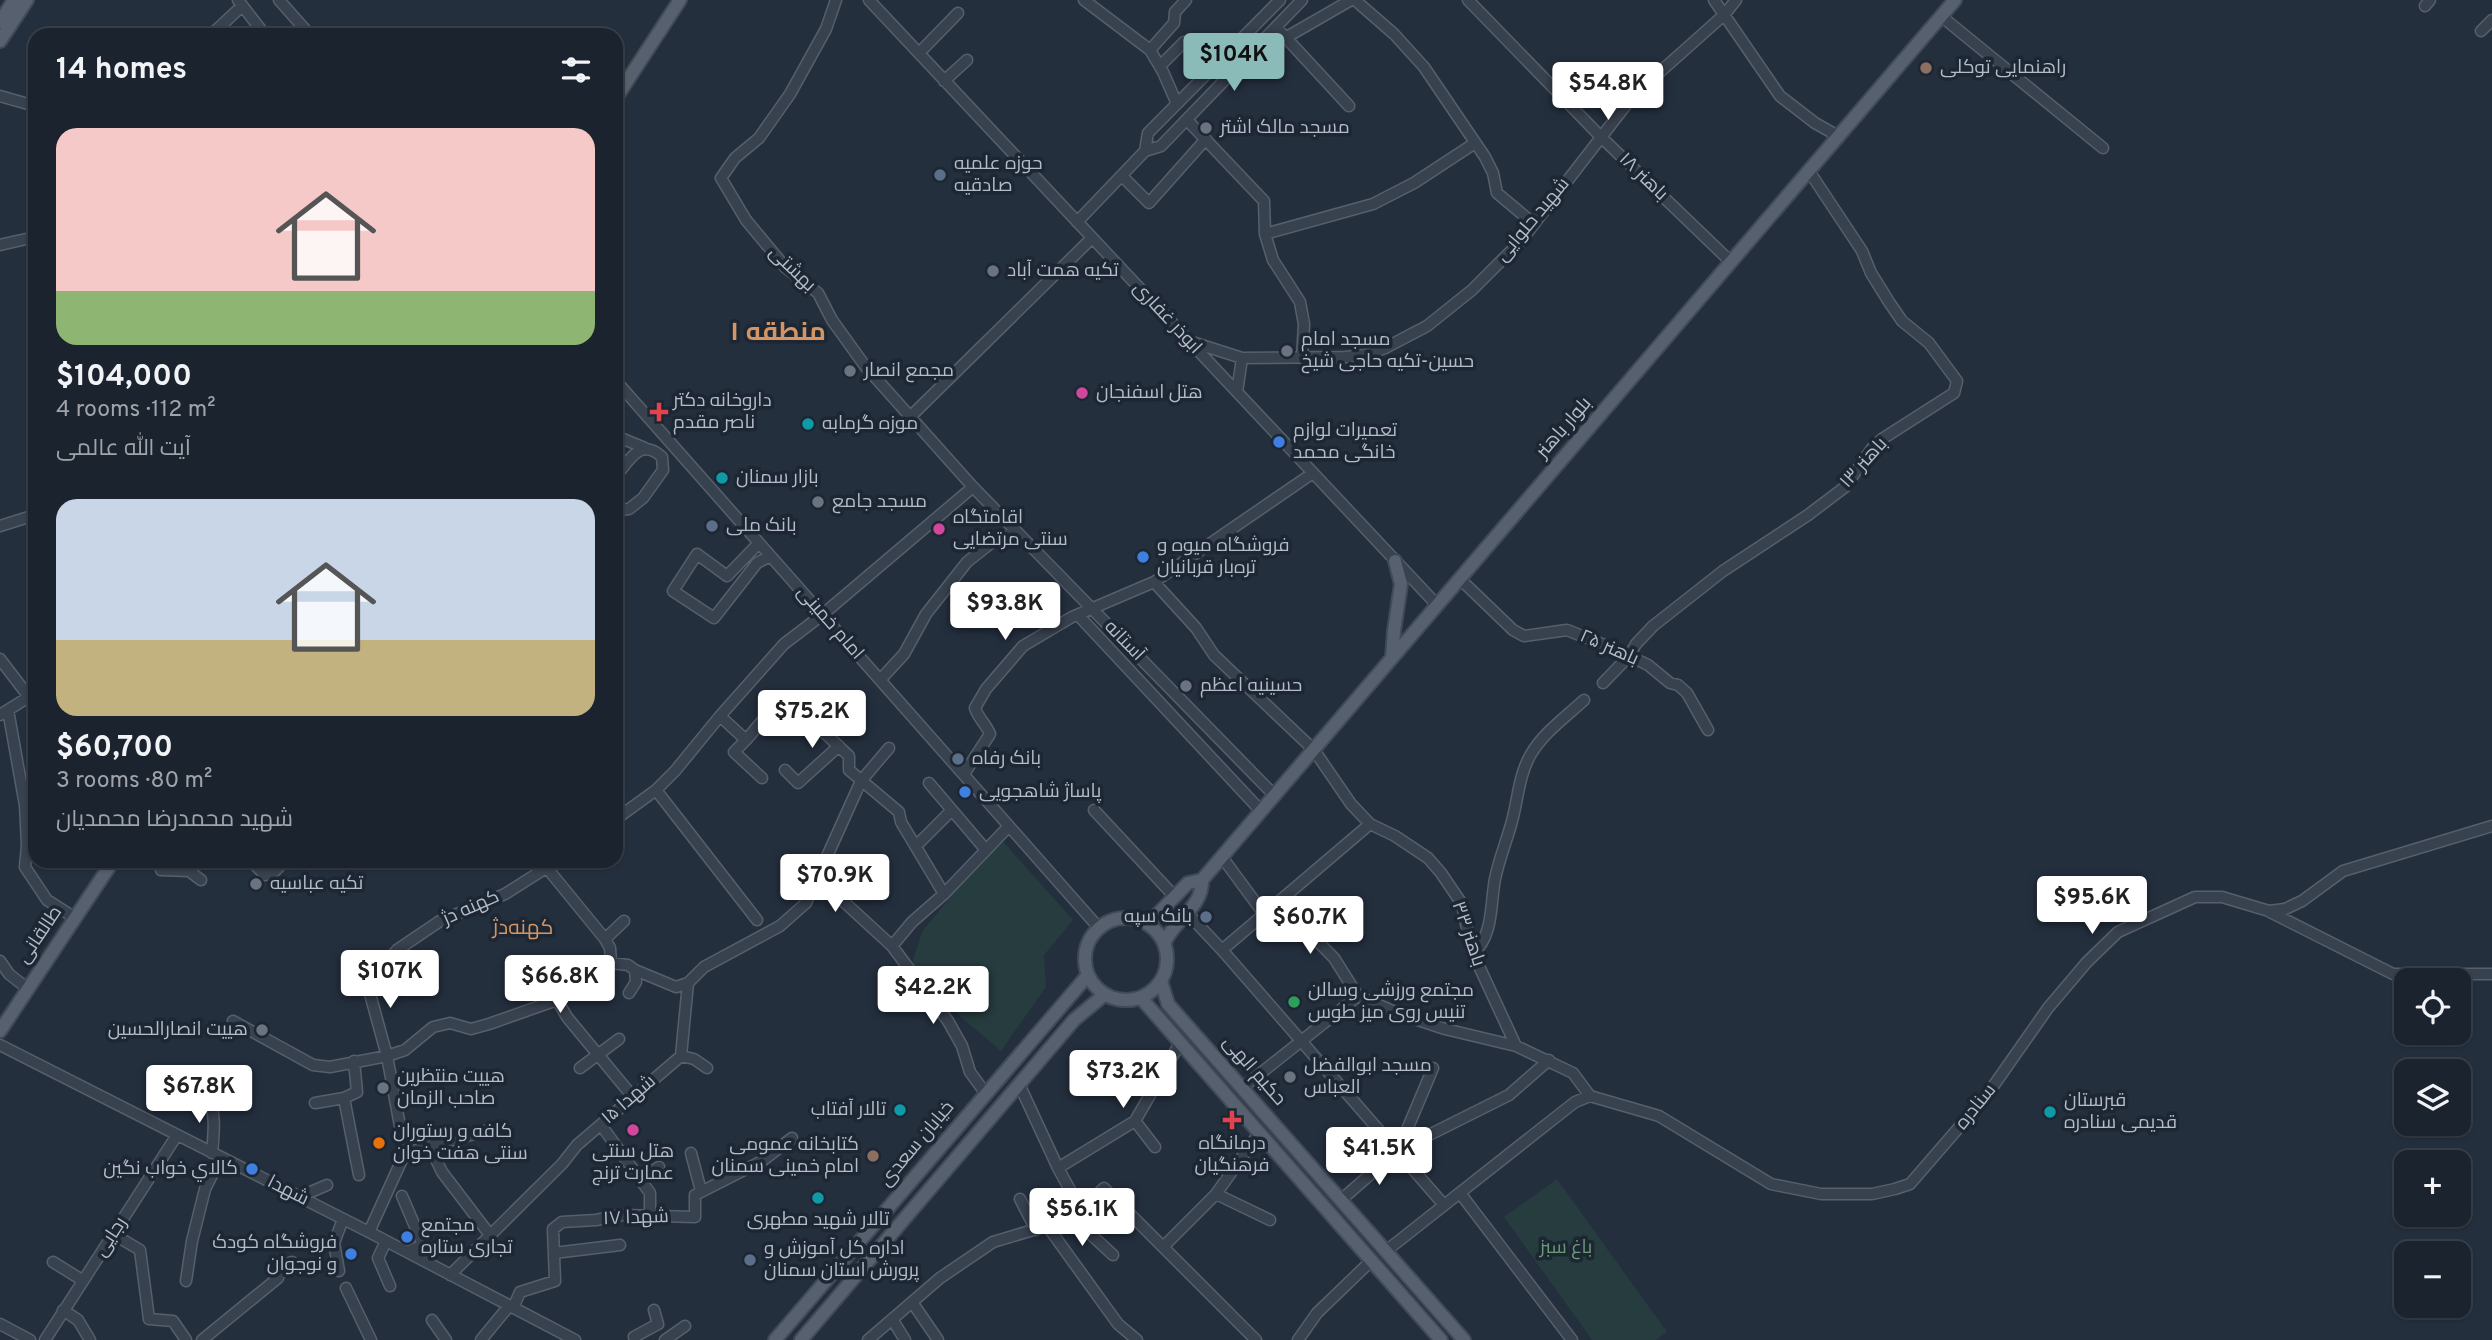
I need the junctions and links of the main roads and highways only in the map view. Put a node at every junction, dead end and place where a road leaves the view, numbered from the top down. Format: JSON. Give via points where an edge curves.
{"nodes":[{"id":1,"x":14,"y":0,"type":"edge"},
{"id":2,"x":27,"y":0,"type":"edge"},
{"id":3,"x":680,"y":0,"type":"edge"},
{"id":4,"x":1955,"y":0,"type":"edge"},
{"id":5,"x":0,"y":22,"type":"edge"},
{"id":6,"x":0,"y":41,"type":"edge"},
{"id":7,"x":623,"y":87,"type":"edge"},
{"id":8,"x":1395,"y":561,"type":"road end"},
{"id":9,"x":1392,"y":658,"type":"junction"},
{"id":10,"x":108,"y":868,"type":"edge"},
{"id":11,"x":1202,"y":880,"type":"junction"},
{"id":12,"x":1147,"y":924,"type":"junction"},
{"id":13,"x":1164,"y":944,"type":"junction"},
{"id":14,"x":1088,"y":975,"type":"junction"},
{"id":15,"x":1161,"y":981,"type":"junction"},
{"id":16,"x":1104,"y":995,"type":"junction"},
{"id":17,"x":1142,"y":998,"type":"junction"},
{"id":18,"x":1168,"y":1004,"type":"junction"},
{"id":19,"x":1155,"y":1015,"type":"junction"},
{"id":20,"x":0,"y":1031,"type":"edge"},
{"id":21,"x":1024,"y":1050,"type":"junction"},
{"id":22,"x":1038,"y":1062,"type":"junction"},
{"id":23,"x":1386,"y":1251,"type":"junction"},
{"id":24,"x":1371,"y":1261,"type":"junction"},
{"id":25,"x":1438,"y":1339,"type":"edge"},
{"id":26,"x":775,"y":1340,"type":"edge"},
{"id":27,"x":801,"y":1340,"type":"edge"},
{"id":28,"x":1464,"y":1340,"type":"edge"}],
"edges":[{"from":1,"to":5,"type":"main road"},
{"from":2,"to":6,"type":"main road"},
{"from":3,"to":7,"type":"main road"},
{"from":4,"to":9,"type":"main road","name":"بلوار باهنر"},
{"from":8,"to":9,"type":"main road","via":[[1401,584]]},
{"from":9,"to":11,"type":"main road","name":"بلوار باهنر"},
{"from":10,"to":20,"type":"main road","name":"طالقانی"},
{"from":11,"to":12,"type":"main road","via":[[1188,883]]},
{"from":11,"to":13,"type":"main road","via":[[1203,891],[1169,931]]},
{"from":12,"to":13,"type":"main road"},
{"from":12,"to":14,"type":"main road","via":[[1123,918],[1099,928],[1086,950]]},
{"from":13,"to":15,"type":"main road","via":[[1166,970]]},
{"from":14,"to":16,"type":"main road"},
{"from":14,"to":21,"type":"main road","name":"خیابان سعدی"},
{"from":15,"to":17,"type":"main road"},
{"from":15,"to":18,"type":"main road","name":"حکیم الهی"},
{"from":16,"to":17,"type":"main road","via":[[1116,1000]]},
{"from":16,"to":22,"type":"main road","name":"خیابان سعدی","via":[[1074,1020]]},
{"from":17,"to":19,"type":"main road","name":"حکیم الهی"},
{"from":18,"to":19,"type":"main road"},
{"from":18,"to":23,"type":"main road","name":"حکیم الهی"},
{"from":19,"to":24,"type":"main road","name":"حکیم الهی"},
{"from":21,"to":22,"type":"main road","via":[[1033,1050]]},
{"from":21,"to":26,"type":"main road","name":"خیابان سعدی"},
{"from":22,"to":27,"type":"main road","name":"خیابان سعدی"},
{"from":23,"to":24,"type":"main road"},
{"from":23,"to":28,"type":"main road","name":"حکیم الهی"},
{"from":24,"to":25,"type":"main road","name":"حکیم الهی"}]}
